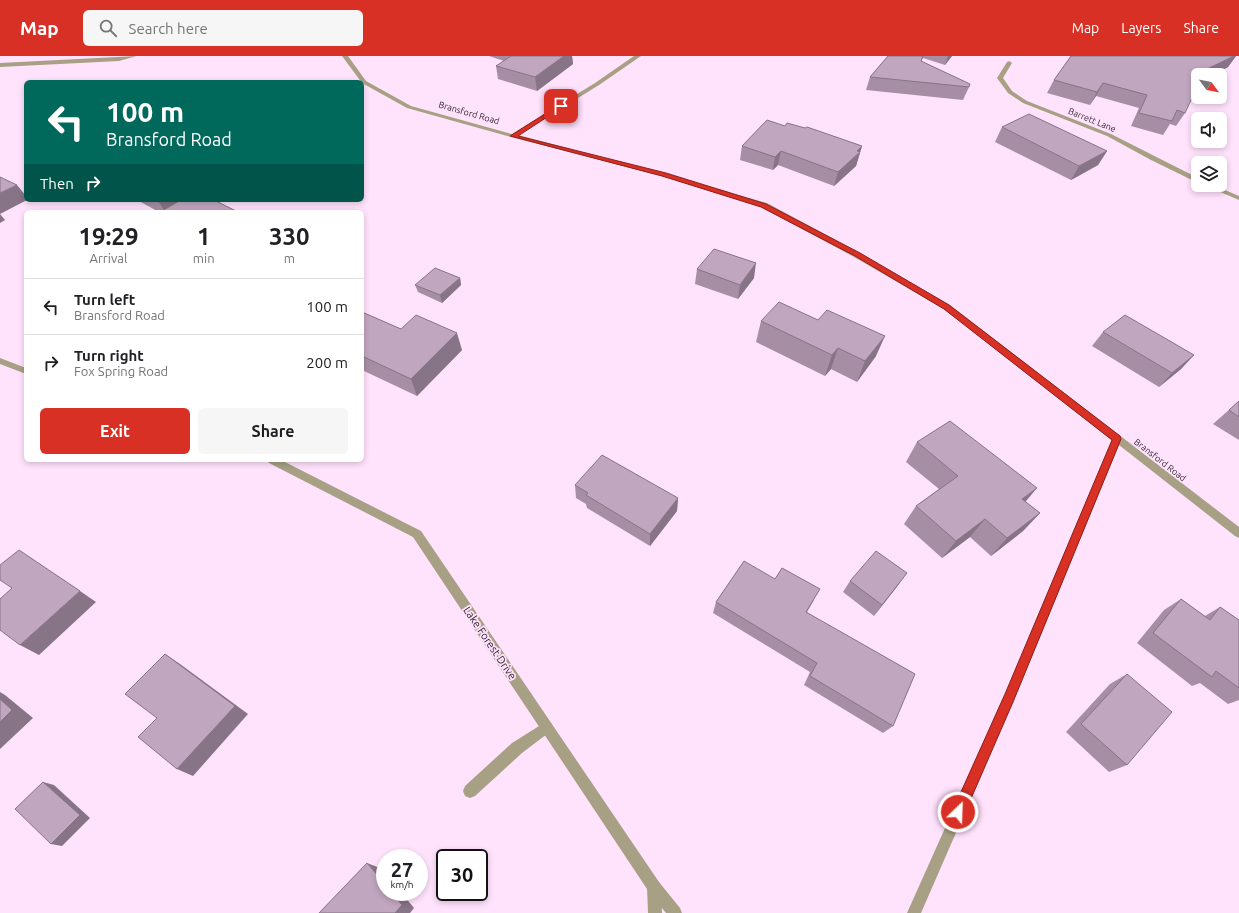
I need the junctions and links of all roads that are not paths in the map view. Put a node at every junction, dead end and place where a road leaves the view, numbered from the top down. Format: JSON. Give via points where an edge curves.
{"nodes":[{"id":1,"x":134,"y":56,"type":"edge"},
{"id":2,"x":345,"y":56,"type":"edge"},
{"id":3,"x":638,"y":56,"type":"edge"},
{"id":4,"x":1009,"y":64,"type":"dead end"},
{"id":5,"x":0,"y":65,"type":"edge"},
{"id":6,"x":363,"y":80,"type":"edge"},
{"id":7,"x":364,"y":82,"type":"edge"},
{"id":8,"x":513,"y":136,"type":"junction"},
{"id":9,"x":1191,"y":178,"type":"edge"},
{"id":10,"x":1224,"y":192,"type":"edge"},
{"id":11,"x":1239,"y":198,"type":"edge"},
{"id":12,"x":0,"y":361,"type":"edge"},
{"id":13,"x":24,"y":370,"type":"edge"},
{"id":14,"x":1117,"y":439,"type":"junction"},
{"id":15,"x":276,"y":462,"type":"edge"},
{"id":16,"x":1239,"y":533,"type":"edge"},
{"id":17,"x":547,"y":727,"type":"junction"},
{"id":18,"x":470,"y":791,"type":"dead end"},
{"id":19,"x":654,"y":887,"type":"junction"},
{"id":20,"x":655,"y":913,"type":"edge"},
{"id":21,"x":675,"y":913,"type":"edge"},
{"id":22,"x":914,"y":913,"type":"edge"}],
"edges":[{"from":1,"to":5,"type":"street"},
{"from":2,"to":6,"type":"street","name":"Bransford Road"},
{"from":3,"to":8,"type":"street"},
{"from":4,"to":9,"type":"street","name":"Barrett Lane","via":[[1000,78],[1010,92],[1024,102],[1109,135]]},
{"from":7,"to":8,"type":"street","name":"Bransford Road","via":[[409,107]]},
{"from":8,"to":14,"type":"street","name":"Bransford Road","via":[[664,174],[764,206],[857,255],[947,307]]},
{"from":10,"to":11,"type":"street"},
{"from":12,"to":13,"type":"street"},
{"from":14,"to":16,"type":"street","name":"Bransford Road"},
{"from":14,"to":22,"type":"street","via":[[1009,698]]},
{"from":15,"to":17,"type":"street","name":"Lake Forest Drive","via":[[417,534]]},
{"from":17,"to":18,"type":"street","via":[[517,748]]},
{"from":17,"to":19,"type":"street","name":"Lake Forest Drive"},
{"from":19,"to":20,"type":"street"},
{"from":19,"to":21,"type":"street","name":"Lake Forest Drive"}]}
